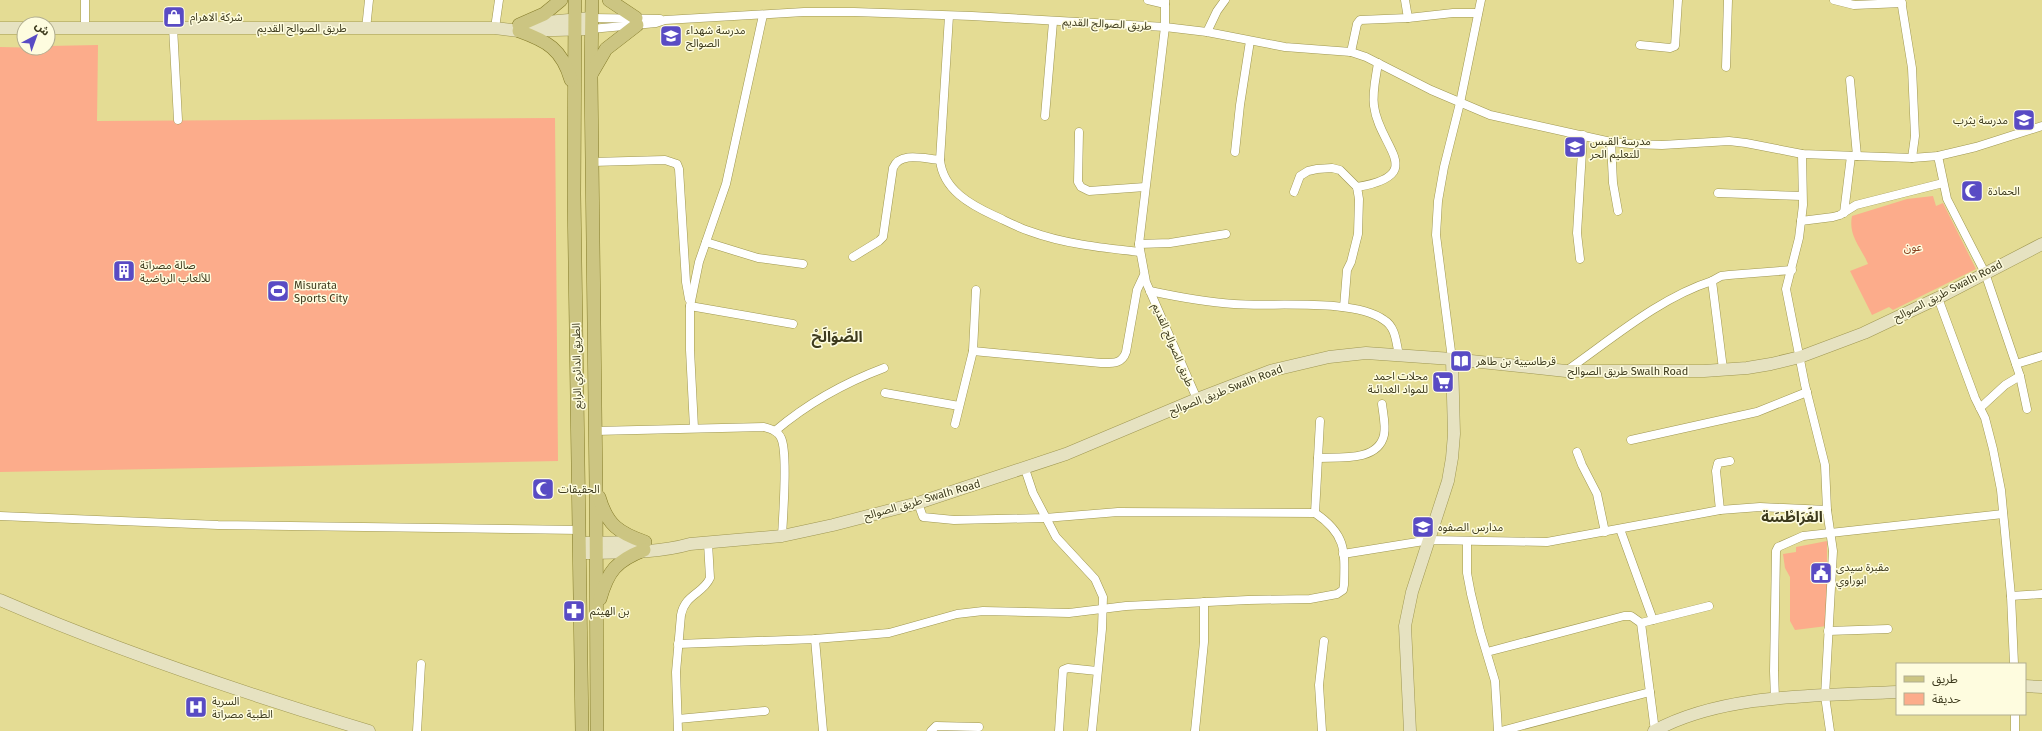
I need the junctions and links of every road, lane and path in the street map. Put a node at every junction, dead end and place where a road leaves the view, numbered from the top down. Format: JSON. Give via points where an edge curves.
{"nodes":[{"id":1,"x":85,"y":0,"type":"edge"},
{"id":2,"x":369,"y":0,"type":"edge"},
{"id":3,"x":499,"y":0,"type":"edge"},
{"id":4,"x":561,"y":0,"type":"edge"},
{"id":5,"x":574,"y":0,"type":"edge"},
{"id":6,"x":592,"y":0,"type":"edge"},
{"id":7,"x":609,"y":0,"type":"edge"},
{"id":8,"x":1148,"y":0,"type":"edge"},
{"id":9,"x":1225,"y":0,"type":"edge"},
{"id":10,"x":1405,"y":0,"type":"edge"},
{"id":11,"x":1480,"y":0,"type":"edge"},
{"id":12,"x":1678,"y":0,"type":"edge"},
{"id":13,"x":1728,"y":0,"type":"edge"},
{"id":14,"x":1834,"y":0,"type":"edge"},
{"id":15,"x":1165,"y":2,"type":"edge"},
{"id":16,"x":1902,"y":2,"type":"edge"},
{"id":17,"x":1478,"y":13,"type":"junction"},
{"id":18,"x":763,"y":15,"type":"junction"},
{"id":19,"x":949,"y":16,"type":"junction"},
{"id":20,"x":1408,"y":18,"type":"junction"},
{"id":21,"x":636,"y":21,"type":"junction"},
{"id":22,"x":1053,"y":22,"type":"junction"},
{"id":23,"x":591,"y":24,"type":"junction"},
{"id":24,"x":574,"y":25,"type":"junction"},
{"id":25,"x":173,"y":27,"type":"junction"},
{"id":26,"x":1165,"y":27,"type":"junction"},
{"id":27,"x":0,"y":28,"type":"edge"},
{"id":28,"x":16,"y":28,"type":"edge"},
{"id":29,"x":56,"y":28,"type":"edge"},
{"id":30,"x":85,"y":28,"type":"junction"},
{"id":31,"x":510,"y":28,"type":"junction"},
{"id":32,"x":366,"y":29,"type":"junction"},
{"id":33,"x":1207,"y":32,"type":"junction"},
{"id":34,"x":1250,"y":41,"type":"junction"},
{"id":35,"x":1640,"y":45,"type":"dead end"},
{"id":36,"x":1352,"y":52,"type":"junction"},
{"id":37,"x":1378,"y":63,"type":"junction"},
{"id":38,"x":1726,"y":67,"type":"dead end"},
{"id":39,"x":591,"y":76,"type":"junction"},
{"id":40,"x":1850,"y":80,"type":"dead end"},
{"id":41,"x":574,"y":87,"type":"junction"},
{"id":42,"x":1460,"y":103,"type":"junction"},
{"id":43,"x":1045,"y":116,"type":"dead end"},
{"id":44,"x":178,"y":120,"type":"dead end"},
{"id":45,"x":2042,"y":126,"type":"edge"},
{"id":46,"x":1079,"y":132,"type":"dead end"},
{"id":47,"x":1583,"y":135,"type":"junction"},
{"id":48,"x":1611,"y":142,"type":"junction"},
{"id":49,"x":1235,"y":152,"type":"dead end"},
{"id":50,"x":1802,"y":154,"type":"junction"},
{"id":51,"x":1854,"y":156,"type":"junction"},
{"id":52,"x":1938,"y":156,"type":"junction"},
{"id":53,"x":1912,"y":158,"type":"junction"},
{"id":54,"x":940,"y":160,"type":"junction"},
{"id":55,"x":592,"y":162,"type":"junction"},
{"id":56,"x":1942,"y":183,"type":"junction"},
{"id":57,"x":1357,"y":186,"type":"junction"},
{"id":58,"x":1145,"y":187,"type":"junction"},
{"id":59,"x":1294,"y":192,"type":"dead end"},
{"id":60,"x":1718,"y":193,"type":"dead end"},
{"id":61,"x":1802,"y":196,"type":"junction"},
{"id":62,"x":1618,"y":211,"type":"dead end"},
{"id":63,"x":1844,"y":213,"type":"junction"},
{"id":64,"x":1801,"y":221,"type":"junction"},
{"id":65,"x":1226,"y":234,"type":"dead end"},
{"id":66,"x":706,"y":242,"type":"junction"},
{"id":67,"x":2042,"y":244,"type":"edge"},
{"id":68,"x":1139,"y":248,"type":"junction"},
{"id":69,"x":853,"y":257,"type":"dead end"},
{"id":70,"x":1580,"y":259,"type":"dead end"},
{"id":71,"x":803,"y":264,"type":"dead end"},
{"id":72,"x":1792,"y":270,"type":"junction"},
{"id":73,"x":1985,"y":273,"type":"junction"},
{"id":74,"x":1144,"y":275,"type":"junction"},
{"id":75,"x":1712,"y":281,"type":"junction"},
{"id":76,"x":976,"y":290,"type":"dead end"},
{"id":77,"x":1150,"y":291,"type":"junction"},
{"id":78,"x":1938,"y":298,"type":"junction"},
{"id":79,"x":690,"y":306,"type":"junction"},
{"id":80,"x":1344,"y":307,"type":"junction"},
{"id":81,"x":793,"y":324,"type":"dead end"},
{"id":82,"x":973,"y":351,"type":"junction"},
{"id":83,"x":1399,"y":356,"type":"junction"},
{"id":84,"x":2042,"y":356,"type":"edge"},
{"id":85,"x":1800,"y":357,"type":"junction"},
{"id":86,"x":1452,"y":359,"type":"junction"},
{"id":87,"x":2016,"y":364,"type":"junction"},
{"id":88,"x":884,"y":368,"type":"dead end"},
{"id":89,"x":1723,"y":369,"type":"junction"},
{"id":90,"x":1566,"y":371,"type":"junction"},
{"id":91,"x":2020,"y":376,"type":"junction"},
{"id":92,"x":1807,"y":392,"type":"junction"},
{"id":93,"x":885,"y":393,"type":"dead end"},
{"id":94,"x":1197,"y":399,"type":"junction"},
{"id":95,"x":1382,"y":404,"type":"dead end"},
{"id":96,"x":959,"y":406,"type":"junction"},
{"id":97,"x":1980,"y":408,"type":"junction"},
{"id":98,"x":2027,"y":408,"type":"dead end"},
{"id":99,"x":1320,"y":421,"type":"dead end"},
{"id":100,"x":955,"y":424,"type":"dead end"},
{"id":101,"x":694,"y":428,"type":"junction"},
{"id":102,"x":595,"y":431,"type":"junction"},
{"id":103,"x":775,"y":431,"type":"junction"},
{"id":104,"x":1631,"y":440,"type":"dead end"},
{"id":105,"x":1577,"y":452,"type":"dead end"},
{"id":106,"x":1318,"y":458,"type":"junction"},
{"id":107,"x":1730,"y":461,"type":"dead end"},
{"id":108,"x":1025,"y":469,"type":"junction"},
{"id":109,"x":596,"y":487,"type":"junction"},
{"id":110,"x":918,"y":503,"type":"junction"},
{"id":111,"x":1720,"y":510,"type":"junction"},
{"id":112,"x":1827,"y":510,"type":"junction"},
{"id":113,"x":1315,"y":513,"type":"junction"},
{"id":114,"x":2003,"y":514,"type":"junction"},
{"id":115,"x":0,"y":516,"type":"edge"},
{"id":116,"x":1045,"y":518,"type":"junction"},
{"id":117,"x":1620,"y":529,"type":"junction"},
{"id":118,"x":1605,"y":532,"type":"junction"},
{"id":119,"x":1831,"y":534,"type":"junction"},
{"id":120,"x":782,"y":536,"type":"junction"},
{"id":121,"x":1430,"y":540,"type":"junction"},
{"id":122,"x":580,"y":542,"type":"junction"},
{"id":123,"x":1467,"y":542,"type":"junction"},
{"id":124,"x":708,"y":543,"type":"junction"},
{"id":125,"x":644,"y":546,"type":"junction"},
{"id":126,"x":596,"y":547,"type":"junction"},
{"id":127,"x":1343,"y":554,"type":"junction"},
{"id":128,"x":2042,"y":594,"type":"edge"},
{"id":129,"x":2012,"y":596,"type":"junction"},
{"id":130,"x":0,"y":600,"type":"edge"},
{"id":131,"x":1204,"y":602,"type":"junction"},
{"id":132,"x":1710,"y":606,"type":"dead end"},
{"id":133,"x":1103,"y":608,"type":"junction"},
{"id":134,"x":1653,"y":620,"type":"junction"},
{"id":135,"x":1641,"y":623,"type":"junction"},
{"id":136,"x":596,"y":625,"type":"junction"},
{"id":137,"x":1888,"y":629,"type":"dead end"},
{"id":138,"x":1828,"y":631,"type":"junction"},
{"id":139,"x":815,"y":639,"type":"junction"},
{"id":140,"x":1324,"y":641,"type":"dead end"},
{"id":141,"x":678,"y":644,"type":"junction"},
{"id":142,"x":1487,"y":652,"type":"junction"},
{"id":143,"x":2014,"y":663,"type":"edge"},
{"id":144,"x":421,"y":664,"type":"dead end"},
{"id":145,"x":1097,"y":671,"type":"junction"},
{"id":146,"x":2026,"y":686,"type":"edge"},
{"id":147,"x":2042,"y":687,"type":"edge"},
{"id":148,"x":1650,"y":692,"type":"junction"},
{"id":149,"x":1896,"y":692,"type":"edge"},
{"id":150,"x":1826,"y":696,"type":"junction"},
{"id":151,"x":1775,"y":700,"type":"junction"},
{"id":152,"x":765,"y":711,"type":"dead end"},
{"id":153,"x":2015,"y":715,"type":"edge"},
{"id":154,"x":678,"y":719,"type":"junction"},
{"id":155,"x":979,"y":727,"type":"dead end"},
{"id":156,"x":581,"y":730,"type":"edge"},
{"id":157,"x":369,"y":731,"type":"edge"},
{"id":158,"x":417,"y":731,"type":"edge"},
{"id":159,"x":597,"y":731,"type":"edge"},
{"id":160,"x":678,"y":731,"type":"edge"},
{"id":161,"x":824,"y":731,"type":"edge"},
{"id":162,"x":931,"y":731,"type":"edge"},
{"id":163,"x":1059,"y":731,"type":"edge"},
{"id":164,"x":1092,"y":731,"type":"edge"},
{"id":165,"x":1195,"y":731,"type":"edge"},
{"id":166,"x":1322,"y":731,"type":"edge"},
{"id":167,"x":1410,"y":731,"type":"edge"},
{"id":168,"x":1498,"y":731,"type":"edge"},
{"id":169,"x":1501,"y":731,"type":"edge"},
{"id":170,"x":1655,"y":731,"type":"edge"},
{"id":171,"x":1830,"y":731,"type":"edge"},
{"id":172,"x":2015,"y":731,"type":"edge"}],
"edges":[{"from":1,"to":30,"type":"street"},
{"from":2,"to":32,"type":"street"},
{"from":3,"to":31,"type":"street"},
{"from":4,"to":31,"type":"main road","via":[[544,14]]},
{"from":5,"to":24,"type":"main road","name":"الطريق الدائري الرابع"},
{"from":6,"to":23,"type":"main road","name":"الطريق الدائري الرابع"},
{"from":7,"to":21,"type":"main road"},
{"from":8,"to":15,"type":"street"},
{"from":9,"to":33,"type":"street","via":[[1216,10]]},
{"from":10,"to":20,"type":"street"},
{"from":11,"to":17,"type":"street"},
{"from":12,"to":35,"type":"street","via":[[1674,46],[1670,48]]},
{"from":13,"to":38,"type":"street"},
{"from":14,"to":16,"type":"street","via":[[1854,5]]},
{"from":15,"to":26,"type":"street"},
{"from":16,"to":53,"type":"street","via":[[1912,68],[1915,136]]},
{"from":17,"to":20,"type":"street"},
{"from":17,"to":42,"type":"street"},
{"from":18,"to":19,"type":"street","name":"طريق الصوالح القديم","via":[[829,12]]},
{"from":18,"to":21,"type":"street","name":"طريق الصوالح القديم","via":[[665,20],[655,18]]},
{"from":18,"to":66,"type":"street","via":[[726,184]]},
{"from":19,"to":22,"type":"street","name":"طريق الصوالح القديم"},
{"from":19,"to":54,"type":"street"},
{"from":20,"to":36,"type":"street","via":[[1358,22]]},
{"from":21,"to":23,"type":"street","name":"طريق الصوالح القديم"},
{"from":21,"to":39,"type":"main road","via":[[606,49]]},
{"from":22,"to":26,"type":"street","name":"طريق الصوالح القديم"},
{"from":22,"to":43,"type":"street"},
{"from":23,"to":24,"type":"street","name":"طريق الصوالح القديم"},
{"from":23,"to":39,"type":"main road","name":"الطريق الدائري الرابع"},
{"from":24,"to":31,"type":"street","name":"طريق الصوالح القديم"},
{"from":24,"to":41,"type":"main road","name":"الطريق الدائري الرابع"},
{"from":25,"to":30,"type":"street","name":"طريق الصوالح القديم"},
{"from":25,"to":32,"type":"street","name":"طريق الصوالح القديم"},
{"from":25,"to":44,"type":"street"},
{"from":26,"to":33,"type":"street"},
{"from":26,"to":58,"type":"street","name":"طريق الصوالح القديم"},
{"from":27,"to":28,"type":"street"},
{"from":29,"to":30,"type":"street","name":"طريق الصوالح القديم"},
{"from":31,"to":32,"type":"street","name":"طريق الصوالح القديم"},
{"from":31,"to":41,"type":"main road","via":[[538,38],[561,55]]},
{"from":33,"to":34,"type":"street"},
{"from":34,"to":36,"type":"street","via":[[1285,47]]},
{"from":34,"to":49,"type":"street"},
{"from":36,"to":37,"type":"street"},
{"from":37,"to":42,"type":"street"},
{"from":37,"to":57,"type":"street","via":[[1373,94],[1374,107],[1396,166],[1394,174],[1388,179]]},
{"from":39,"to":55,"type":"main road","name":"الطريق الدائري الرابع"},
{"from":40,"to":51,"type":"street"},
{"from":41,"to":122,"type":"main road","name":"الطريق الدائري الرابع"},
{"from":42,"to":47,"type":"street","via":[[1490,115]]},
{"from":42,"to":86,"type":"street","via":[[1444,167],[1436,235]]},
{"from":45,"to":52,"type":"street"},
{"from":46,"to":58,"type":"street","via":[[1078,182],[1081,187],[1089,191]]},
{"from":47,"to":48,"type":"street"},
{"from":47,"to":70,"type":"street","via":[[1577,233]]},
{"from":48,"to":50,"type":"street","via":[[1662,145],[1746,142]]},
{"from":48,"to":62,"type":"street","via":[[1613,183]]},
{"from":50,"to":51,"type":"street"},
{"from":50,"to":61,"type":"street"},
{"from":51,"to":53,"type":"street"},
{"from":51,"to":63,"type":"street"},
{"from":52,"to":53,"type":"street"},
{"from":52,"to":56,"type":"street"},
{"from":54,"to":68,"type":"street","via":[[944,176],[960,195],[982,210],[1016,226],[1080,244]]},
{"from":54,"to":69,"type":"street","via":[[904,158],[897,161],[893,168],[883,237]]},
{"from":55,"to":79,"type":"street","via":[[665,160],[677,164]]},
{"from":55,"to":102,"type":"main road","name":"الطريق الدائري الرابع"},
{"from":56,"to":63,"type":"street","via":[[1856,205]]},
{"from":56,"to":73,"type":"street","via":[[1947,199]]},
{"from":57,"to":59,"type":"street","via":[[1340,170],[1317,169],[1300,176]]},
{"from":57,"to":80,"type":"street","via":[[1358,234],[1347,270]]},
{"from":58,"to":68,"type":"street","name":"طريق الصوالح القديم"},
{"from":60,"to":61,"type":"street"},
{"from":61,"to":64,"type":"street"},
{"from":63,"to":64,"type":"street","via":[[1834,217]]},
{"from":64,"to":72,"type":"street"},
{"from":65,"to":68,"type":"street"},
{"from":66,"to":71,"type":"street","via":[[758,258]]},
{"from":66,"to":79,"type":"street"},
{"from":67,"to":73,"type":"street","name":"طريق الصوالح Swalh Road"},
{"from":68,"to":74,"type":"street","name":"طريق الصوالح القديم"},
{"from":72,"to":75,"type":"street","via":[[1721,276]]},
{"from":72,"to":85,"type":"street","via":[[1786,289]]},
{"from":73,"to":78,"type":"street","name":"طريق الصوالح Swalh Road"},
{"from":73,"to":87,"type":"street"},
{"from":74,"to":77,"type":"street","name":"طريق الصوالح القديم"},
{"from":74,"to":82,"type":"street","via":[[1137,290],[1126,352],[1118,362],[1101,363]]},
{"from":75,"to":89,"type":"street"},
{"from":75,"to":90,"type":"street","via":[[1690,288],[1661,305]]},
{"from":76,"to":82,"type":"street"},
{"from":77,"to":80,"type":"street","via":[[1208,302]]},
{"from":77,"to":94,"type":"street","name":"طريق الصوالح القديم"},
{"from":78,"to":85,"type":"street","name":"طريق الصوالح Swalh Road","via":[[1864,333]]},
{"from":78,"to":97,"type":"street"},
{"from":79,"to":81,"type":"street"},
{"from":79,"to":101,"type":"street"},
{"from":80,"to":83,"type":"street","via":[[1363,311],[1384,320],[1394,332]]},
{"from":82,"to":96,"type":"street"},
{"from":83,"to":86,"type":"street","name":"طريق الصوالح Swalh Road"},
{"from":83,"to":94,"type":"street","name":"طريق الصوالح Swalh Road","via":[[1366,354],[1329,357],[1270,371]]},
{"from":84,"to":87,"type":"street"},
{"from":85,"to":89,"type":"street","name":"طريق الصوالح Swalh Road","via":[[1747,368]]},
{"from":85,"to":92,"type":"street"},
{"from":86,"to":90,"type":"street","name":"طريق الصوالح Swalh Road"},
{"from":86,"to":121,"type":"street","via":[[1452,458],[1448,481]]},
{"from":87,"to":91,"type":"street"},
{"from":88,"to":103,"type":"street","via":[[831,391]]},
{"from":89,"to":90,"type":"street","name":"طريق الصوالح Swalh Road"},
{"from":91,"to":97,"type":"street","via":[[2005,385]]},
{"from":91,"to":98,"type":"street"},
{"from":92,"to":104,"type":"street","via":[[1757,412]]},
{"from":92,"to":112,"type":"street","via":[[1826,465]]},
{"from":93,"to":96,"type":"street"},
{"from":94,"to":108,"type":"street","name":"طريق الصوالح Swalh Road","via":[[1137,426]]},
{"from":95,"to":106,"type":"street","via":[[1384,434],[1381,444],[1375,450],[1362,455]]},
{"from":96,"to":100,"type":"street"},
{"from":97,"to":114,"type":"street","via":[[1994,449]]},
{"from":99,"to":106,"type":"street"},
{"from":101,"to":102,"type":"street"},
{"from":101,"to":103,"type":"street","via":[[764,427]]},
{"from":102,"to":109,"type":"main road","name":"الطريق الدائري الرابع"},
{"from":103,"to":120,"type":"street","via":[[784,448]]},
{"from":105,"to":118,"type":"street","via":[[1597,494]]},
{"from":106,"to":113,"type":"street"},
{"from":107,"to":111,"type":"street","via":[[1718,463],[1716,471]]},
{"from":108,"to":110,"type":"street","name":"طريق الصوالح Swalh Road"},
{"from":108,"to":116,"type":"street"},
{"from":109,"to":125,"type":"main road","via":[[609,521]]},
{"from":109,"to":126,"type":"main road","name":"الطريق الدائري الرابع"},
{"from":110,"to":116,"type":"street","via":[[923,517],[954,520]]},
{"from":110,"to":120,"type":"street","name":"طريق الصوالح Swalh Road"},
{"from":111,"to":112,"type":"street","via":[[1760,507]]},
{"from":111,"to":117,"type":"street"},
{"from":112,"to":119,"type":"street"},
{"from":113,"to":116,"type":"street","via":[[1118,512]]},
{"from":113,"to":127,"type":"street","via":[[1333,526],[1339,536]]},
{"from":114,"to":119,"type":"street"},
{"from":114,"to":129,"type":"street"},
{"from":115,"to":122,"type":"street"},
{"from":116,"to":133,"type":"street","via":[[1056,537],[1095,578],[1103,597]]},
{"from":117,"to":118,"type":"street"},
{"from":117,"to":134,"type":"street"},
{"from":118,"to":123,"type":"street","via":[[1547,542]]},
{"from":119,"to":138,"type":"street","via":[[1833,551]]},
{"from":119,"to":151,"type":"street","via":[[1803,536],[1780,545],[1776,551]]},
{"from":120,"to":124,"type":"street","name":"طريق الصوالح Swalh Road"},
{"from":121,"to":123,"type":"street"},
{"from":121,"to":127,"type":"street"},
{"from":121,"to":167,"type":"street","via":[[1412,592],[1405,626]]},
{"from":122,"to":126,"type":"street","name":"طريق الصوالح Swalh Road"},
{"from":122,"to":156,"type":"main road","name":"الطريق الدائري الرابع"},
{"from":123,"to":142,"type":"street","via":[[1467,573]]},
{"from":124,"to":125,"type":"street","name":"طريق الصوالح Swalh Road","via":[[678,547]]},
{"from":124,"to":141,"type":"street","via":[[710,578],[682,609]]},
{"from":125,"to":126,"type":"street","name":"طريق الصوالح Swalh Road"},
{"from":125,"to":136,"type":"main road","via":[[619,562],[610,572],[599,602]]},
{"from":126,"to":136,"type":"main road","name":"الطريق الدائري الرابع"},
{"from":127,"to":131,"type":"street","via":[[1344,585],[1343,590],[1337,594],[1310,599]]},
{"from":128,"to":129,"type":"street"},
{"from":129,"to":143,"type":"street"},
{"from":130,"to":157,"type":"street","via":[[49,622],[161,664]]},
{"from":131,"to":133,"type":"street"},
{"from":131,"to":165,"type":"street","via":[[1204,642]]},
{"from":132,"to":134,"type":"street"},
{"from":133,"to":139,"type":"street","via":[[1069,613],[983,611],[957,614],[889,632]]},
{"from":133,"to":145,"type":"street"},
{"from":134,"to":135,"type":"street"},
{"from":135,"to":142,"type":"street","via":[[1632,616],[1624,616]]},
{"from":135,"to":148,"type":"street"},
{"from":136,"to":159,"type":"main road","name":"الطريق الدائري الرابع"},
{"from":137,"to":138,"type":"street"},
{"from":138,"to":150,"type":"street"},
{"from":139,"to":141,"type":"street"},
{"from":139,"to":161,"type":"street"},
{"from":140,"to":166,"type":"street","via":[[1319,685]]},
{"from":141,"to":154,"type":"street"},
{"from":142,"to":168,"type":"street","via":[[1495,681]]},
{"from":144,"to":158,"type":"street"},
{"from":145,"to":163,"type":"street","via":[[1068,668],[1062,670]]},
{"from":145,"to":164,"type":"street"},
{"from":146,"to":147,"type":"street"},
{"from":148,"to":169,"type":"street"},
{"from":148,"to":170,"type":"street"},
{"from":149,"to":150,"type":"street"},
{"from":150,"to":151,"type":"street"},
{"from":150,"to":171,"type":"street"},
{"from":151,"to":170,"type":"street","via":[[1704,711]]},
{"from":152,"to":154,"type":"street"},
{"from":153,"to":172,"type":"street"},
{"from":154,"to":160,"type":"street"},
{"from":155,"to":162,"type":"street","via":[[936,726]]}]}
